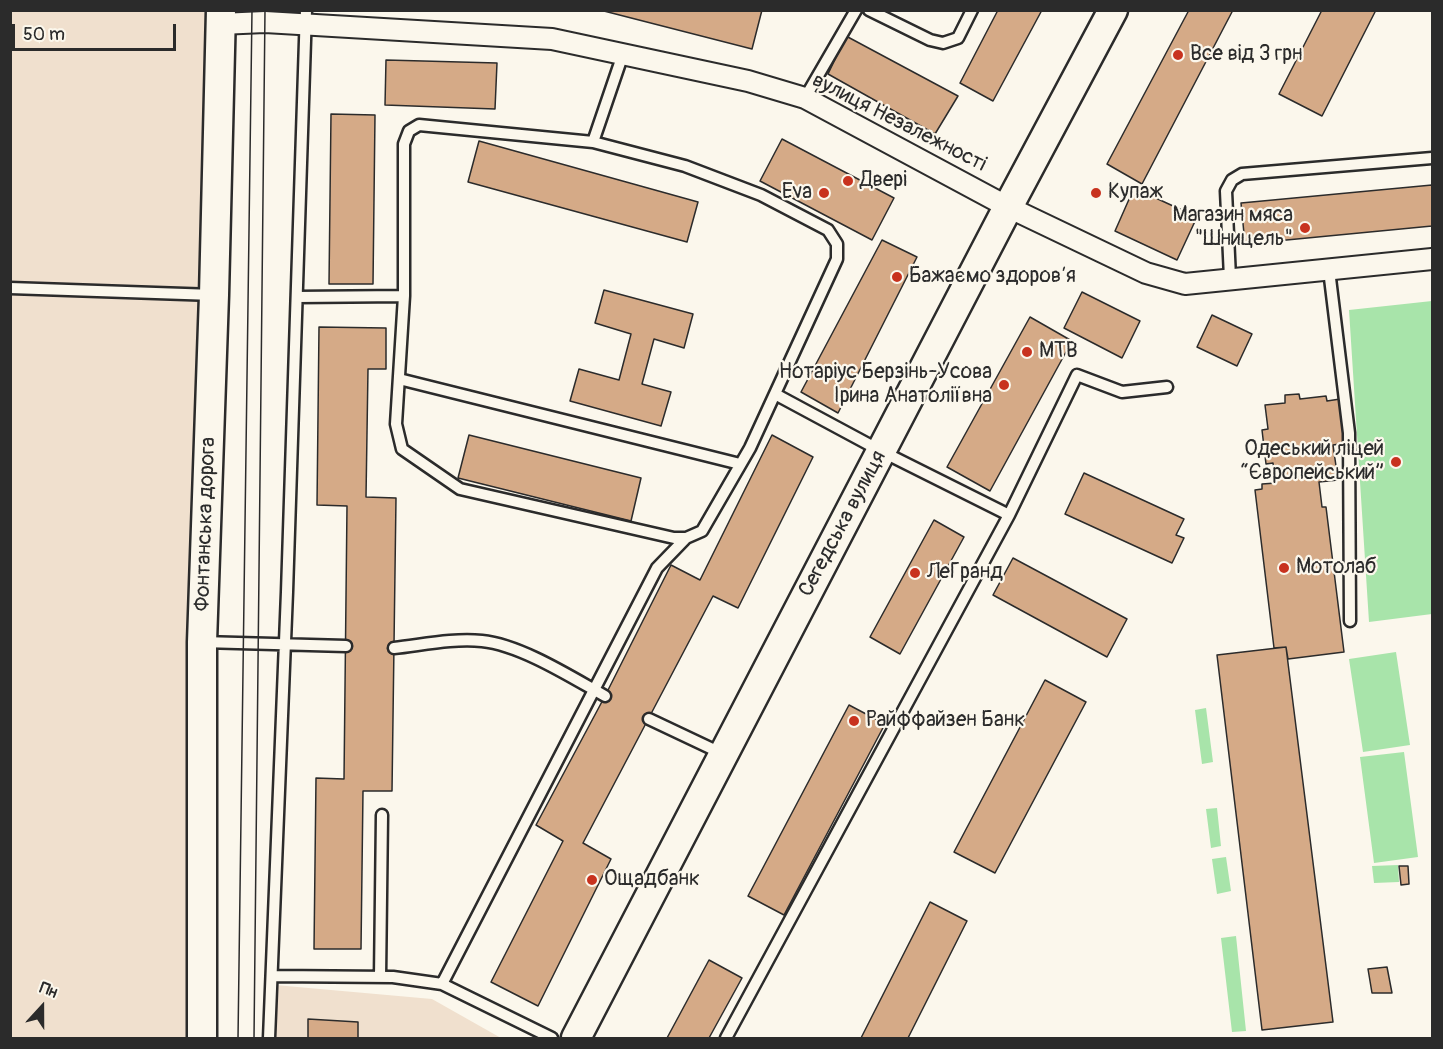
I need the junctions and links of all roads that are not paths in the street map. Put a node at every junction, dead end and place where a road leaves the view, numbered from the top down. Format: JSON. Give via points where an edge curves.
{"nodes":[{"id":1,"x":856,"y":10,"type":"edge"},
{"id":2,"x":869,"y":10,"type":"edge"},
{"id":3,"x":972,"y":10,"type":"edge"},
{"id":4,"x":1113,"y":10,"type":"edge"},
{"id":5,"x":220,"y":17,"type":"edge"},
{"id":6,"x":306,"y":17,"type":"edge"},
{"id":7,"x":623,"y":54,"type":"junction"},
{"id":8,"x":805,"y":98,"type":"junction"},
{"id":9,"x":593,"y":142,"type":"junction"},
{"id":10,"x":1432,"y":158,"type":"edge"},
{"id":11,"x":1008,"y":207,"type":"junction"},
{"id":12,"x":1432,"y":259,"type":"edge"},
{"id":13,"x":1329,"y":270,"type":"junction"},
{"id":14,"x":1230,"y":278,"type":"junction"},
{"id":15,"x":10,"y":288,"type":"edge"},
{"id":16,"x":214,"y":295,"type":"junction"},
{"id":17,"x":404,"y":296,"type":"junction"},
{"id":18,"x":297,"y":297,"type":"junction"},
{"id":19,"x":399,"y":379,"type":"junction"},
{"id":20,"x":1167,"y":387,"type":"dead end"},
{"id":21,"x":775,"y":394,"type":"junction"},
{"id":22,"x":881,"y":451,"type":"junction"},
{"id":23,"x":740,"y":464,"type":"junction"},
{"id":24,"x":1009,"y":515,"type":"junction"},
{"id":25,"x":686,"y":538,"type":"junction"},
{"id":26,"x":1350,"y":621,"type":"dead end"},
{"id":27,"x":202,"y":642,"type":"junction"},
{"id":28,"x":285,"y":644,"type":"junction"},
{"id":29,"x":346,"y":646,"type":"dead end"},
{"id":30,"x":394,"y":648,"type":"dead end"},
{"id":31,"x":594,"y":690,"type":"junction"},
{"id":32,"x":605,"y":696,"type":"dead end"},
{"id":33,"x":649,"y":718,"type":"dead end"},
{"id":34,"x":724,"y":754,"type":"junction"},
{"id":35,"x":382,"y":815,"type":"dead end"},
{"id":36,"x":272,"y":976,"type":"junction"},
{"id":37,"x":380,"y":977,"type":"junction"},
{"id":38,"x":442,"y":984,"type":"junction"},
{"id":39,"x":202,"y":1038,"type":"edge"},
{"id":40,"x":269,"y":1038,"type":"edge"},
{"id":41,"x":552,"y":1038,"type":"edge"},
{"id":42,"x":576,"y":1038,"type":"edge"},
{"id":43,"x":726,"y":1038,"type":"edge"}],
"edges":[{"from":1,"to":8,"type":"lane"},
{"from":2,"to":3,"type":"lane","via":[[943,43],[958,38]]},
{"from":4,"to":11,"type":"main road","name":"Сегедська вулиця"},
{"from":5,"to":6,"type":"street","name":"вулиця Незалежності","via":[[265,22]]},
{"from":5,"to":16,"type":"main road","name":"Фонтанська дорога"},
{"from":6,"to":7,"type":"street","name":"вулиця Незалежності","via":[[552,39]]},
{"from":6,"to":18,"type":"lane"},
{"from":7,"to":8,"type":"street","name":"вулиця Незалежності","via":[[748,81]]},
{"from":7,"to":9,"type":"lane"},
{"from":8,"to":11,"type":"street","name":"вулиця Незалежності"},
{"from":9,"to":17,"type":"lane","via":[[419,124],[409,131],[404,144]]},
{"from":9,"to":21,"type":"lane","via":[[696,170],[761,195],[828,230],[837,244],[837,259]]},
{"from":10,"to":14,"type":"lane","via":[[1242,174],[1232,180],[1226,191]]},
{"from":11,"to":14,"type":"street","name":"вулиця Незалежності","via":[[1146,273],[1185,284]]},
{"from":11,"to":22,"type":"main road","name":"Сегедська вулиця"},
{"from":12,"to":13,"type":"street","name":"вулиця Незалежності"},
{"from":13,"to":14,"type":"street","name":"вулиця Незалежності"},
{"from":13,"to":26,"type":"lane","via":[[1349,433]]},
{"from":15,"to":16,"type":"lane"},
{"from":16,"to":27,"type":"main road","name":"Фонтанська дорога"},
{"from":17,"to":18,"type":"lane"},
{"from":17,"to":19,"type":"lane"},
{"from":18,"to":28,"type":"lane"},
{"from":19,"to":23,"type":"lane"},
{"from":19,"to":25,"type":"lane","via":[[396,424],[402,449],[460,489]]},
{"from":20,"to":24,"type":"lane","via":[[1122,392],[1077,375]]},
{"from":21,"to":22,"type":"lane"},
{"from":21,"to":23,"type":"lane"},
{"from":22,"to":24,"type":"lane"},
{"from":22,"to":34,"type":"main road","name":"Сегедська вулиця"},
{"from":23,"to":25,"type":"lane","via":[[702,531]]},
{"from":24,"to":43,"type":"lane"},
{"from":25,"to":31,"type":"lane","via":[[657,568]]},
{"from":27,"to":28,"type":"lane"},
{"from":27,"to":39,"type":"main road","name":"Фонтанська дорога"},
{"from":28,"to":29,"type":"lane"},
{"from":28,"to":36,"type":"lane"},
{"from":30,"to":31,"type":"lane","via":[[468,640],[504,645]]},
{"from":31,"to":32,"type":"lane"},
{"from":31,"to":38,"type":"lane"},
{"from":33,"to":34,"type":"lane"},
{"from":34,"to":42,"type":"main road","name":"Сегедська вулиця"},
{"from":35,"to":37,"type":"lane"},
{"from":36,"to":37,"type":"lane"},
{"from":36,"to":40,"type":"lane"},
{"from":37,"to":38,"type":"lane"},
{"from":38,"to":41,"type":"lane"}]}
